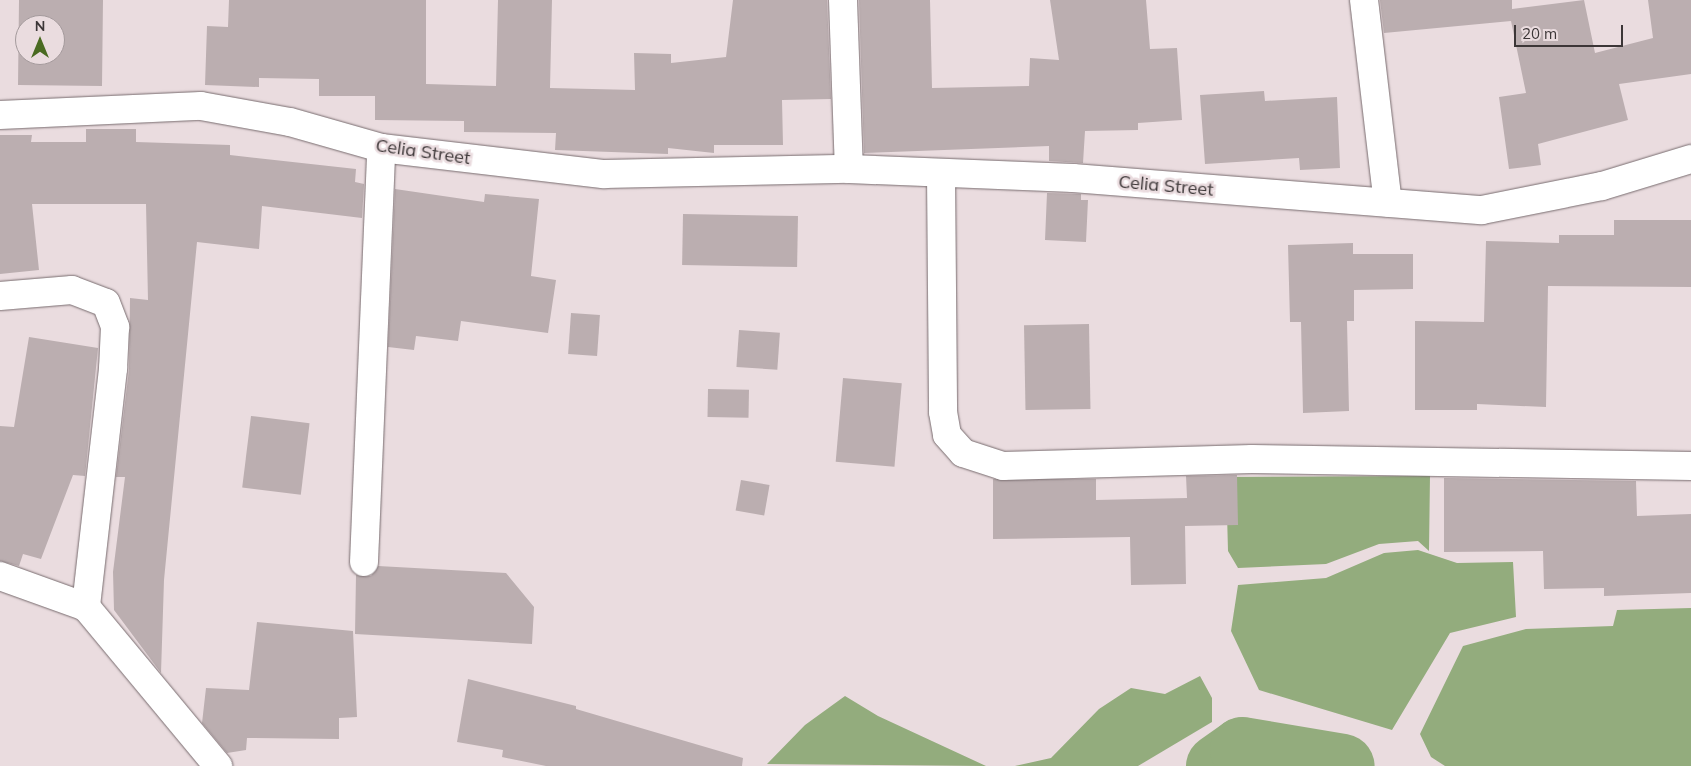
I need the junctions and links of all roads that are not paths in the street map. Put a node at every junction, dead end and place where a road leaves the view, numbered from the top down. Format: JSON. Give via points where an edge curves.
{"nodes":[{"id":1,"x":843,"y":0,"type":"edge"},
{"id":2,"x":1364,"y":0,"type":"edge"},
{"id":3,"x":0,"y":115,"type":"edge"},
{"id":4,"x":381,"y":148,"type":"junction"},
{"id":5,"x":1691,"y":159,"type":"edge"},
{"id":6,"x":849,"y":169,"type":"junction"},
{"id":7,"x":942,"y":174,"type":"junction"},
{"id":8,"x":1388,"y":203,"type":"junction"},
{"id":9,"x":0,"y":296,"type":"edge"},
{"id":10,"x":1691,"y":466,"type":"edge"},
{"id":11,"x":364,"y":562,"type":"dead end"},
{"id":12,"x":0,"y":576,"type":"edge"},
{"id":13,"x":86,"y":606,"type":"junction"},
{"id":14,"x":218,"y":766,"type":"edge"}],
"edges":[{"from":1,"to":6,"type":"street"},
{"from":2,"to":8,"type":"street"},
{"from":3,"to":4,"type":"street","name":"Celia Street","via":[[201,106],[290,122]]},
{"from":4,"to":6,"type":"street","name":"Celia Street","via":[[604,174]]},
{"from":4,"to":11,"type":"street"},
{"from":5,"to":8,"type":"street","name":"Celia Street","via":[[1602,186],[1482,210]]},
{"from":6,"to":7,"type":"street","name":"Celia Street"},
{"from":7,"to":8,"type":"street","name":"Celia Street","via":[[1073,178]]},
{"from":7,"to":10,"type":"street","via":[[943,412],[947,435],[963,454],[1003,466],[1252,459]]},
{"from":9,"to":13,"type":"street","via":[[72,290],[106,303],[115,327]]},
{"from":12,"to":13,"type":"street"},
{"from":13,"to":14,"type":"street"}]}
